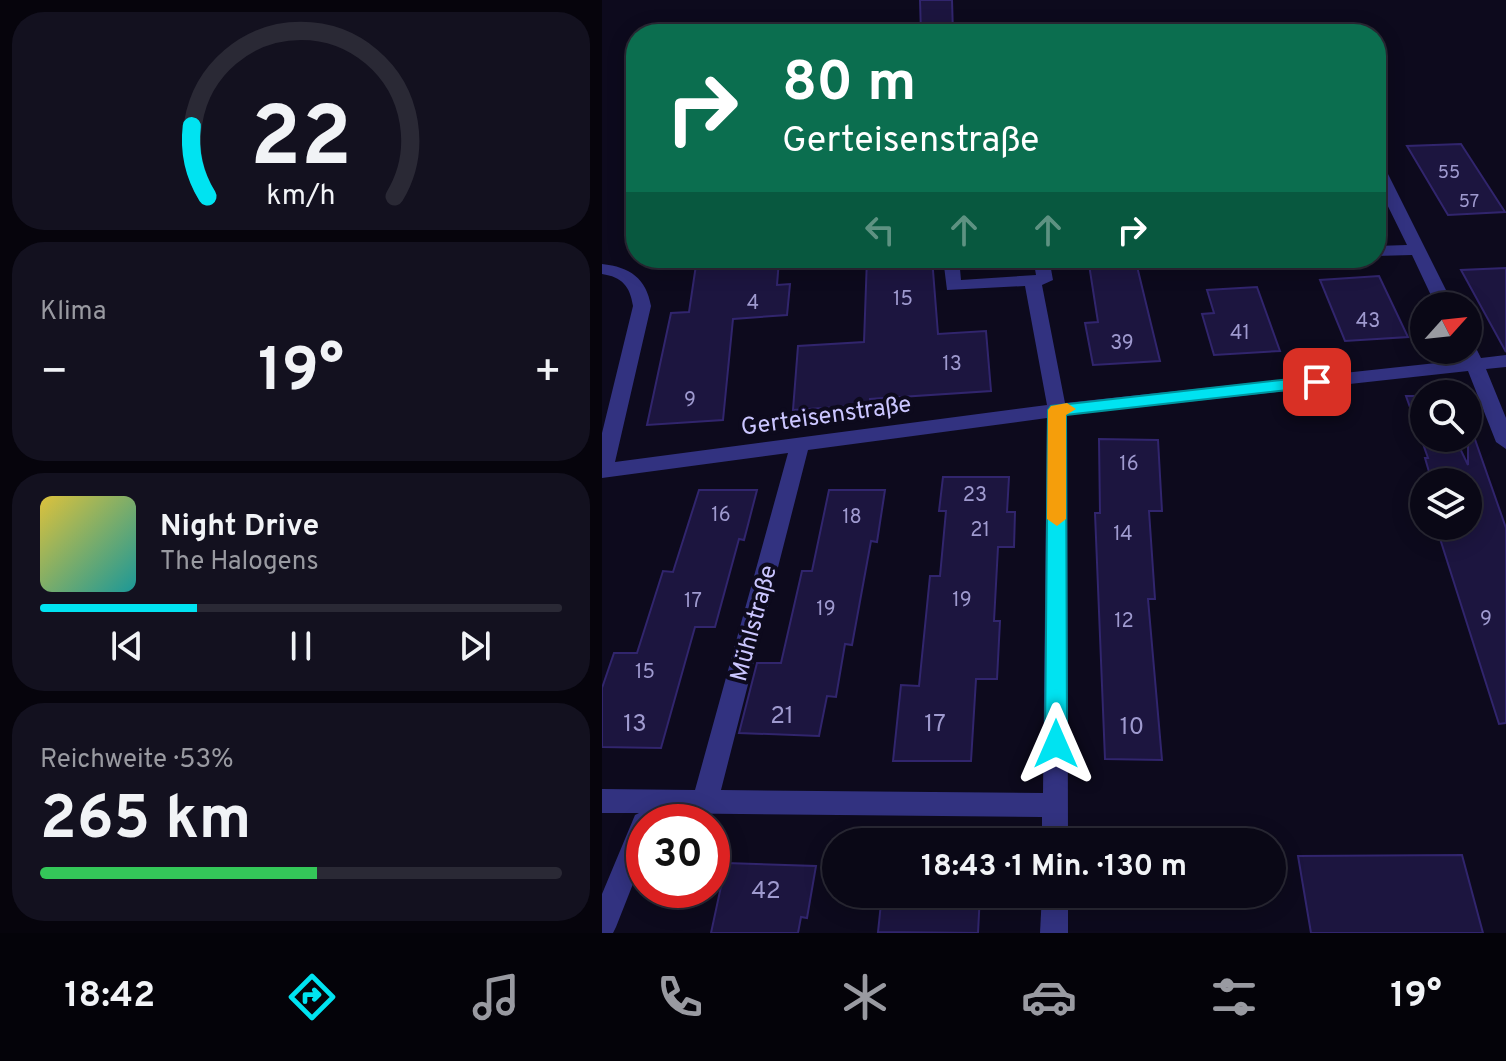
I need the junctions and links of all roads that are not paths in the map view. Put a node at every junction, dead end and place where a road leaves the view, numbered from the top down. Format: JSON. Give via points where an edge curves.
{"nodes":[{"id":1,"x":1386,"y":204,"type":"edge"},
{"id":2,"x":1415,"y":250,"type":"junction"},
{"id":3,"x":1386,"y":251,"type":"edge"},
{"id":4,"x":952,"y":268,"type":"edge"},
{"id":5,"x":1043,"y":268,"type":"edge"},
{"id":6,"x":602,"y":269,"type":"edge"},
{"id":7,"x":1033,"y":281,"type":"junction"},
{"id":8,"x":1438,"y":292,"type":"edge"},
{"id":9,"x":1482,"y":357,"type":"edge"},
{"id":10,"x":1506,"y":361,"type":"edge"},
{"id":11,"x":1411,"y":364,"type":"edge"},
{"id":12,"x":1475,"y":364,"type":"edge"},
{"id":13,"x":1057,"y":410,"type":"junction"},
{"id":14,"x":1506,"y":442,"type":"edge"},
{"id":15,"x":800,"y":444,"type":"junction"},
{"id":16,"x":602,"y":470,"type":"edge"},
{"id":17,"x":602,"y":801,"type":"edge"},
{"id":18,"x":705,"y":802,"type":"junction"},
{"id":19,"x":696,"y":804,"type":"edge"},
{"id":20,"x":1056,"y":805,"type":"junction"},
{"id":21,"x":626,"y":808,"type":"edge"},
{"id":22,"x":1055,"y":828,"type":"edge"},
{"id":23,"x":626,"y":867,"type":"edge"},
{"id":24,"x":1055,"y":908,"type":"edge"},
{"id":25,"x":602,"y":927,"type":"edge"},
{"id":26,"x":1054,"y":933,"type":"edge"}],
"edges":[{"from":1,"to":2,"type":"street"},
{"from":2,"to":3,"type":"street"},
{"from":2,"to":8,"type":"street"},
{"from":4,"to":7,"type":"street","via":[[953,286]]},
{"from":5,"to":7,"type":"street","via":[[1045,280]]},
{"from":6,"to":16,"type":"street","via":[[634,279],[642,306]]},
{"from":7,"to":13,"type":"street"},
{"from":9,"to":10,"type":"street","name":"Gerteisenstraße"},
{"from":11,"to":13,"type":"street","name":"Gerteisenstraße"},
{"from":12,"to":14,"type":"street"},
{"from":13,"to":15,"type":"street","name":"Gerteisenstraße"},
{"from":13,"to":20,"type":"street"},
{"from":15,"to":16,"type":"street","name":"Gerteisenstraße"},
{"from":15,"to":18,"type":"street","name":"Mühlstraße"},
{"from":17,"to":21,"type":"street"},
{"from":18,"to":19,"type":"street"},
{"from":18,"to":20,"type":"street"},
{"from":20,"to":22,"type":"street"},
{"from":23,"to":25,"type":"street"},
{"from":24,"to":26,"type":"street"}]}
